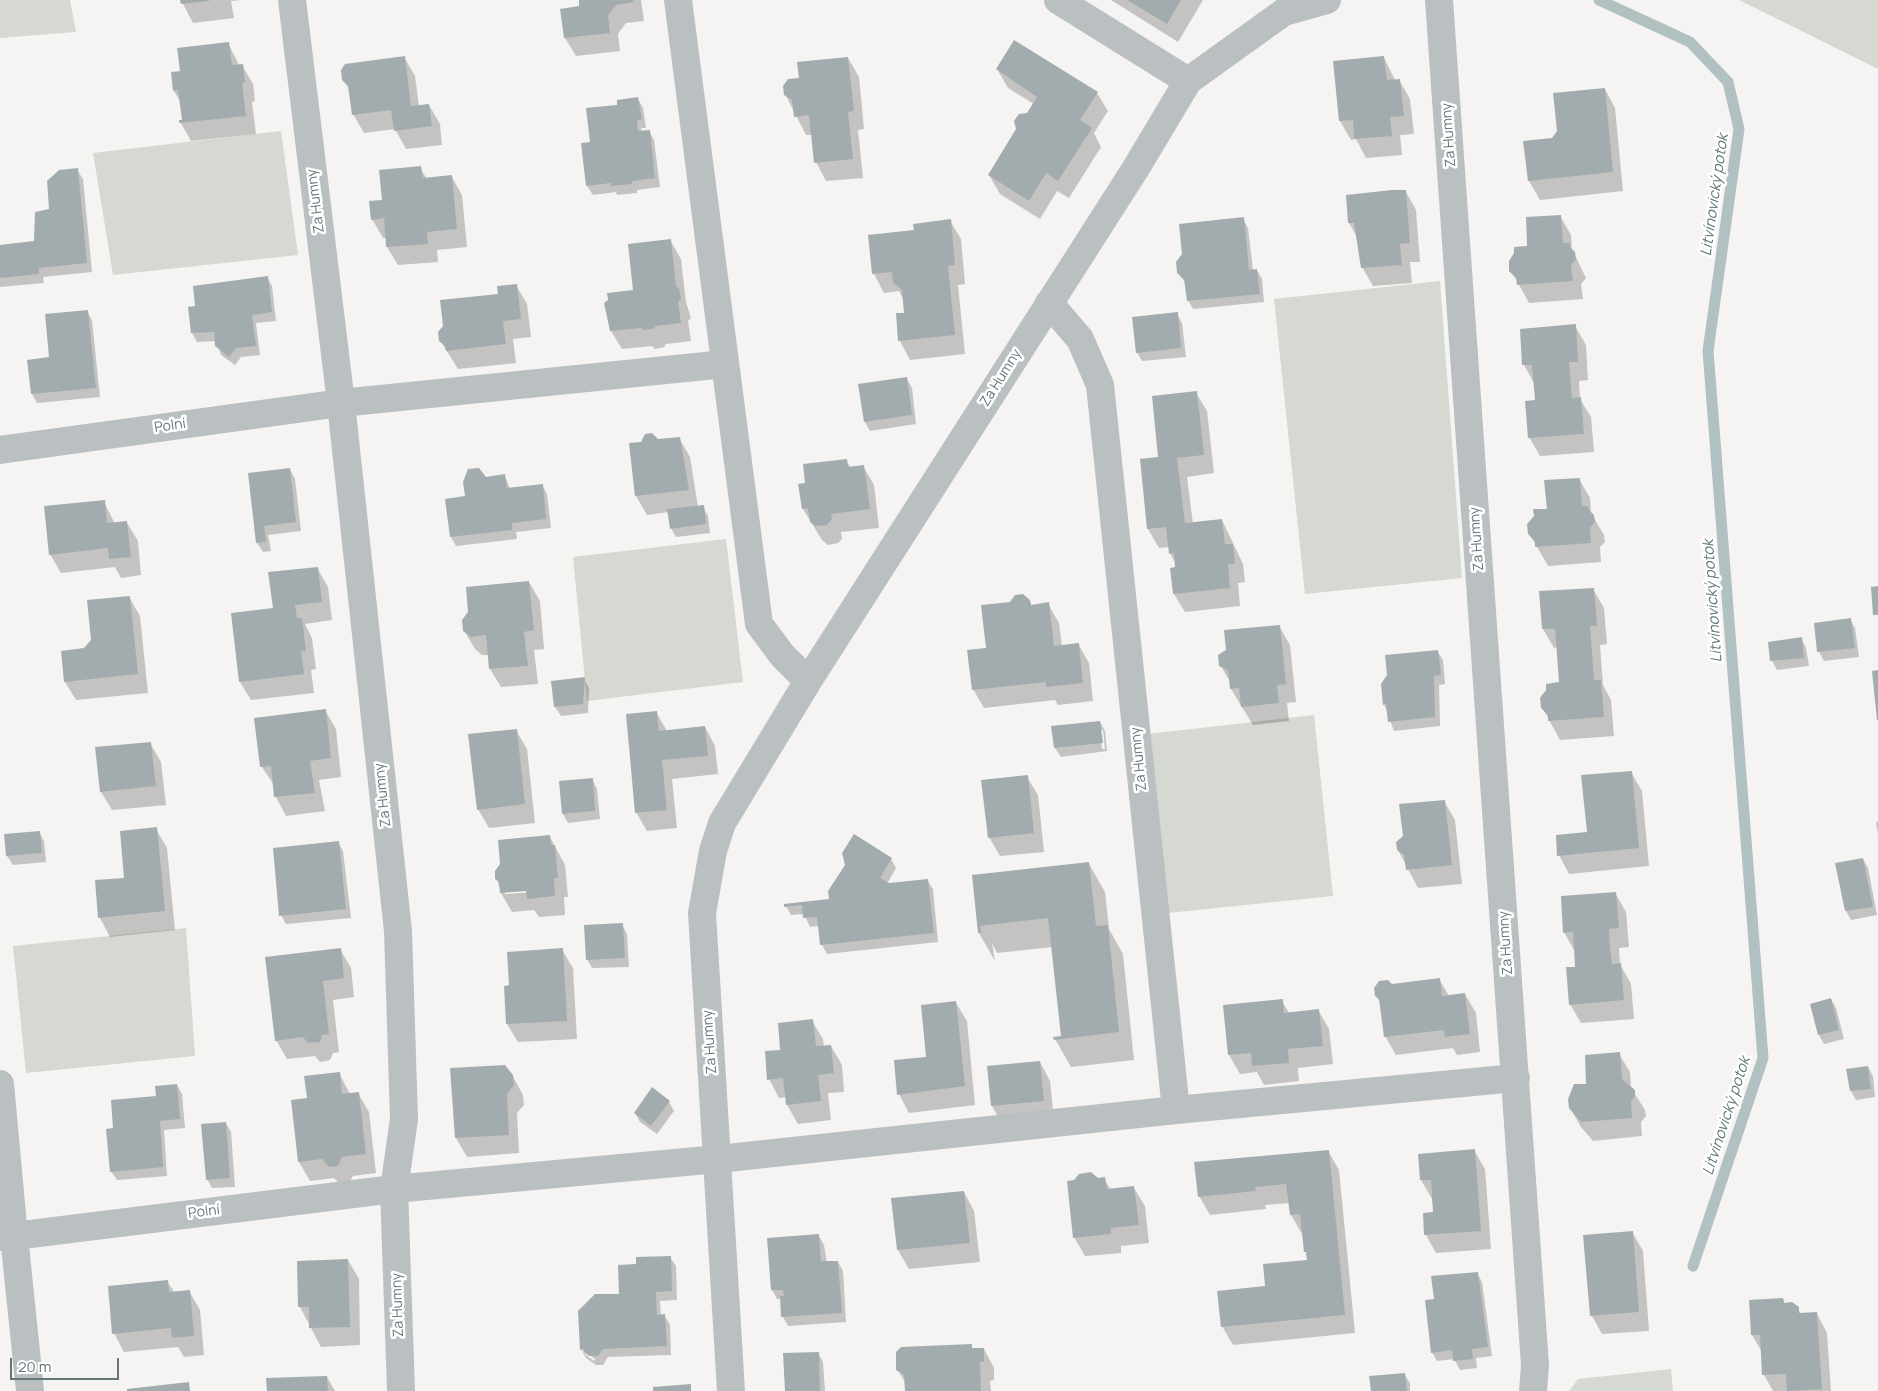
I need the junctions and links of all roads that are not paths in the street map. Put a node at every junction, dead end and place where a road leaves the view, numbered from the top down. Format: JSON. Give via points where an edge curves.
{"nodes":[{"id":1,"x":292,"y":0,"type":"edge"},
{"id":2,"x":678,"y":0,"type":"edge"},
{"id":3,"x":1058,"y":0,"type":"edge"},
{"id":4,"x":1327,"y":0,"type":"edge"},
{"id":5,"x":1439,"y":0,"type":"edge"},
{"id":6,"x":1188,"y":81,"type":"junction"},
{"id":7,"x":1049,"y":302,"type":"junction"},
{"id":8,"x":725,"y":364,"type":"junction"},
{"id":9,"x":341,"y":403,"type":"junction"},
{"id":10,"x":0,"y":450,"type":"edge"},
{"id":11,"x":808,"y":681,"type":"junction"},
{"id":12,"x":1516,"y":1078,"type":"junction"},
{"id":13,"x":0,"y":1084,"type":"edge"},
{"id":14,"x":1176,"y":1110,"type":"junction"},
{"id":15,"x":718,"y":1159,"type":"junction"},
{"id":16,"x":394,"y":1189,"type":"junction"},
{"id":17,"x":7,"y":1236,"type":"edge"},
{"id":18,"x":30,"y":1391,"type":"edge"},
{"id":19,"x":401,"y":1391,"type":"edge"},
{"id":20,"x":731,"y":1391,"type":"edge"},
{"id":21,"x":1533,"y":1391,"type":"edge"}],
"edges":[{"from":1,"to":9,"type":"street","name":"Za Humny"},
{"from":2,"to":8,"type":"street"},
{"from":3,"to":6,"type":"street"},
{"from":4,"to":6,"type":"street","name":"Za Humny","via":[[1284,12]]},
{"from":5,"to":12,"type":"street","name":"Za Humny"},
{"from":6,"to":7,"type":"street","name":"Za Humny"},
{"from":7,"to":11,"type":"street","name":"Za Humny"},
{"from":7,"to":14,"type":"street","name":"Za Humny","via":[[1080,339],[1100,385]]},
{"from":8,"to":9,"type":"street"},
{"from":8,"to":11,"type":"street","via":[[759,624],[782,655]]},
{"from":9,"to":10,"type":"street","name":"Polní"},
{"from":9,"to":16,"type":"street","name":"Za Humny","via":[[398,931],[404,1119]]},
{"from":11,"to":15,"type":"street","name":"Za Humny","via":[[722,823],[706,880],[702,913]]},
{"from":12,"to":14,"type":"street"},
{"from":12,"to":21,"type":"street","name":"Za Humny","via":[[1535,1365]]},
{"from":13,"to":17,"type":"street"},
{"from":14,"to":15,"type":"street"},
{"from":15,"to":16,"type":"street"},
{"from":15,"to":20,"type":"street","name":"Za Humny"},
{"from":16,"to":17,"type":"street","name":"Polní"},
{"from":16,"to":19,"type":"street","name":"Za Humny"},
{"from":17,"to":18,"type":"street"}]}
